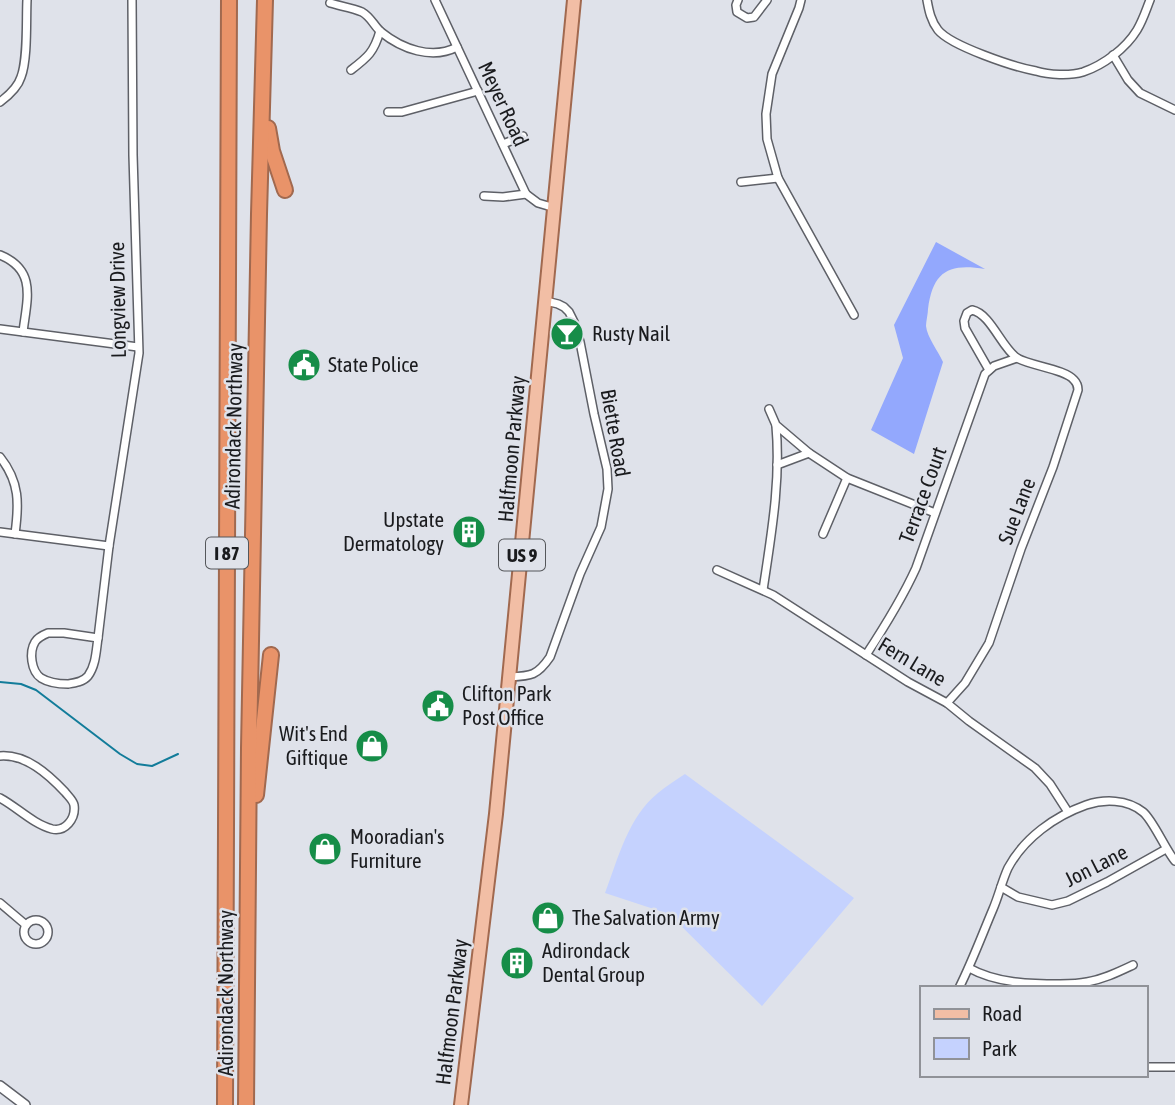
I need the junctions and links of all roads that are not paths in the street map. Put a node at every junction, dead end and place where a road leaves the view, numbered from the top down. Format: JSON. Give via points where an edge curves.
{"nodes":[{"id":1,"x":27,"y":0,"type":"edge"},
{"id":2,"x":132,"y":0,"type":"edge"},
{"id":3,"x":229,"y":0,"type":"edge"},
{"id":4,"x":265,"y":0,"type":"edge"},
{"id":5,"x":435,"y":0,"type":"edge"},
{"id":6,"x":737,"y":0,"type":"edge"},
{"id":7,"x":767,"y":0,"type":"edge"},
{"id":8,"x":801,"y":0,"type":"edge"},
{"id":9,"x":927,"y":0,"type":"edge"},
{"id":10,"x":1150,"y":0,"type":"edge"},
{"id":11,"x":574,"y":2,"type":"edge"},
{"id":12,"x":330,"y":4,"type":"dead end"},
{"id":13,"x":380,"y":31,"type":"junction"},
{"id":14,"x":457,"y":47,"type":"junction"},
{"id":15,"x":264,"y":50,"type":"junction"},
{"id":16,"x":1113,"y":55,"type":"junction"},
{"id":17,"x":351,"y":70,"type":"dead end"},
{"id":18,"x":478,"y":91,"type":"junction"},
{"id":19,"x":0,"y":102,"type":"edge"},
{"id":20,"x":1175,"y":110,"type":"edge"},
{"id":21,"x":388,"y":112,"type":"dead end"},
{"id":22,"x":523,"y":136,"type":"dead end"},
{"id":23,"x":503,"y":144,"type":"junction"},
{"id":24,"x":778,"y":178,"type":"junction"},
{"id":25,"x":741,"y":182,"type":"dead end"},
{"id":26,"x":285,"y":190,"type":"dead end"},
{"id":27,"x":526,"y":194,"type":"junction"},
{"id":28,"x":484,"y":196,"type":"dead end"},
{"id":29,"x":555,"y":208,"type":"junction"},
{"id":30,"x":0,"y":254,"type":"edge"},
{"id":31,"x":546,"y":301,"type":"junction"},
{"id":32,"x":854,"y":315,"type":"dead end"},
{"id":33,"x":0,"y":329,"type":"edge"},
{"id":34,"x":23,"y":332,"type":"junction"},
{"id":35,"x":138,"y":347,"type":"junction"},
{"id":36,"x":1017,"y":358,"type":"junction"},
{"id":37,"x":989,"y":370,"type":"junction"},
{"id":38,"x":769,"y":409,"type":"dead end"},
{"id":39,"x":776,"y":425,"type":"junction"},
{"id":40,"x":809,"y":453,"type":"junction"},
{"id":41,"x":0,"y":457,"type":"edge"},
{"id":42,"x":777,"y":465,"type":"junction"},
{"id":43,"x":847,"y":478,"type":"junction"},
{"id":44,"x":935,"y":513,"type":"junction"},
{"id":45,"x":0,"y":532,"type":"edge"},
{"id":46,"x":15,"y":534,"type":"junction"},
{"id":47,"x":823,"y":534,"type":"dead end"},
{"id":48,"x":109,"y":546,"type":"junction"},
{"id":49,"x":717,"y":570,"type":"dead end"},
{"id":50,"x":763,"y":590,"type":"junction"},
{"id":51,"x":98,"y":638,"type":"junction"},
{"id":52,"x":866,"y":654,"type":"junction"},
{"id":53,"x":271,"y":655,"type":"dead end"},
{"id":54,"x":509,"y":677,"type":"junction"},
{"id":55,"x":947,"y":703,"type":"junction"},
{"id":56,"x":0,"y":756,"type":"edge"},
{"id":57,"x":0,"y":798,"type":"edge"},
{"id":58,"x":1068,"y":812,"type":"junction"},
{"id":59,"x":1166,"y":849,"type":"junction"},
{"id":60,"x":1175,"y":861,"type":"edge"},
{"id":61,"x":247,"y":883,"type":"junction"},
{"id":62,"x":1001,"y":887,"type":"junction"},
{"id":63,"x":0,"y":903,"type":"edge"},
{"id":64,"x":26,"y":925,"type":"dead end"},
{"id":65,"x":1133,"y":965,"type":"dead end"},
{"id":66,"x":969,"y":968,"type":"junction"},
{"id":67,"x":960,"y":986,"type":"edge"},
{"id":68,"x":1147,"y":1067,"type":"edge"},
{"id":69,"x":1175,"y":1067,"type":"edge"},
{"id":70,"x":0,"y":1086,"type":"edge"},
{"id":71,"x":25,"y":1105,"type":"edge"},
{"id":72,"x":225,"y":1105,"type":"edge"},
{"id":73,"x":246,"y":1105,"type":"edge"},
{"id":74,"x":461,"y":1105,"type":"edge"}],
"edges":[{"from":1,"to":19,"type":"street","via":[[21,78]]},
{"from":2,"to":35,"type":"street","name":"Longview Drive"},
{"from":3,"to":72,"type":"highway","name":"Adirondack Northway","number":"I 87"},
{"from":4,"to":15,"type":"highway","name":"Adirondack Northway","number":"I 87"},
{"from":5,"to":14,"type":"street","name":"Meyer Road"},
{"from":6,"to":7,"type":"street","via":[[737,12],[747,18],[754,17]]},
{"from":8,"to":24,"type":"street","via":[[768,94],[767,139]]},
{"from":9,"to":16,"type":"street","via":[[930,17],[945,37],[1036,72],[1080,73]]},
{"from":10,"to":16,"type":"street","via":[[1136,32]]},
{"from":11,"to":29,"type":"main road","name":"Halfmoon Parkway","number":"US 9"},
{"from":12,"to":13,"type":"street","via":[[362,12]]},
{"from":13,"to":14,"type":"street","via":[[424,53]]},
{"from":13,"to":17,"type":"street","via":[[369,57]]},
{"from":14,"to":18,"type":"street","name":"Meyer Road"},
{"from":15,"to":26,"type":"highway","via":[[268,136]]},
{"from":15,"to":61,"type":"highway","name":"Adirondack Northway","number":"I 87"},
{"from":16,"to":20,"type":"street","via":[[1140,93]]},
{"from":18,"to":21,"type":"street"},
{"from":18,"to":23,"type":"street","name":"Meyer Road"},
{"from":22,"to":23,"type":"street"},
{"from":23,"to":27,"type":"street","name":"Meyer Road"},
{"from":24,"to":25,"type":"street"},
{"from":24,"to":32,"type":"street"},
{"from":27,"to":28,"type":"street"},
{"from":27,"to":29,"type":"street"},
{"from":29,"to":31,"type":"main road","name":"Halfmoon Parkway","number":"US 9"},
{"from":30,"to":34,"type":"street","via":[[25,274]]},
{"from":31,"to":54,"type":"main road","name":"Halfmoon Parkway","number":"US 9"},
{"from":31,"to":54,"type":"street","name":"Biette Road","via":[[564,307],[574,322],[608,489],[601,527],[550,657],[535,674]]},
{"from":33,"to":34,"type":"street"},
{"from":34,"to":35,"type":"street"},
{"from":35,"to":48,"type":"street","name":"Longview Drive"},
{"from":36,"to":37,"type":"street"},
{"from":36,"to":37,"type":"street","via":[[981,313],[972,310],[967,313],[965,328]]},
{"from":36,"to":55,"type":"street","name":"Sue Lane","via":[[1067,375],[1079,390],[989,643]]},
{"from":37,"to":44,"type":"street","name":"Terrace Court"},
{"from":38,"to":39,"type":"street"},
{"from":39,"to":40,"type":"street"},
{"from":39,"to":42,"type":"street"},
{"from":40,"to":42,"type":"street"},
{"from":40,"to":43,"type":"street"},
{"from":41,"to":46,"type":"street","via":[[16,485]]},
{"from":42,"to":50,"type":"street"},
{"from":43,"to":44,"type":"street"},
{"from":43,"to":47,"type":"street"},
{"from":44,"to":52,"type":"street","name":"Terrace Court","via":[[902,597]]},
{"from":45,"to":46,"type":"street"},
{"from":46,"to":48,"type":"street"},
{"from":48,"to":51,"type":"street","name":"Longview Drive"},
{"from":49,"to":50,"type":"street","name":"Fern Lane"},
{"from":50,"to":52,"type":"street","name":"Fern Lane"},
{"from":51,"to":51,"type":"street","name":"Longview Drive","via":[[64,633],[41,636],[32,653],[35,672],[53,683],[83,680],[93,666]]},
{"from":52,"to":55,"type":"street","name":"Fern Lane"},
{"from":53,"to":61,"type":"highway"},
{"from":54,"to":74,"type":"main road","name":"Halfmoon Parkway","number":"US 9"},
{"from":55,"to":58,"type":"street","name":"Fern Lane","via":[[1035,768]]},
{"from":56,"to":57,"type":"street","via":[[18,758],[43,771],[71,799],[73,815],[64,828],[48,828]]},
{"from":58,"to":59,"type":"street","via":[[1097,802],[1133,806],[1148,818]]},
{"from":58,"to":62,"type":"street","via":[[1021,848]]},
{"from":59,"to":60,"type":"street"},
{"from":59,"to":62,"type":"street","name":"Jon Lane","via":[[1107,883],[1052,905],[1018,897]]},
{"from":61,"to":73,"type":"highway","name":"Adirondack Northway","number":"I 87"},
{"from":62,"to":66,"type":"street"},
{"from":63,"to":64,"type":"street"},
{"from":65,"to":66,"type":"street","via":[[1079,984],[1018,982]]},
{"from":66,"to":67,"type":"street"},
{"from":68,"to":69,"type":"street"},
{"from":70,"to":71,"type":"street"}]}
